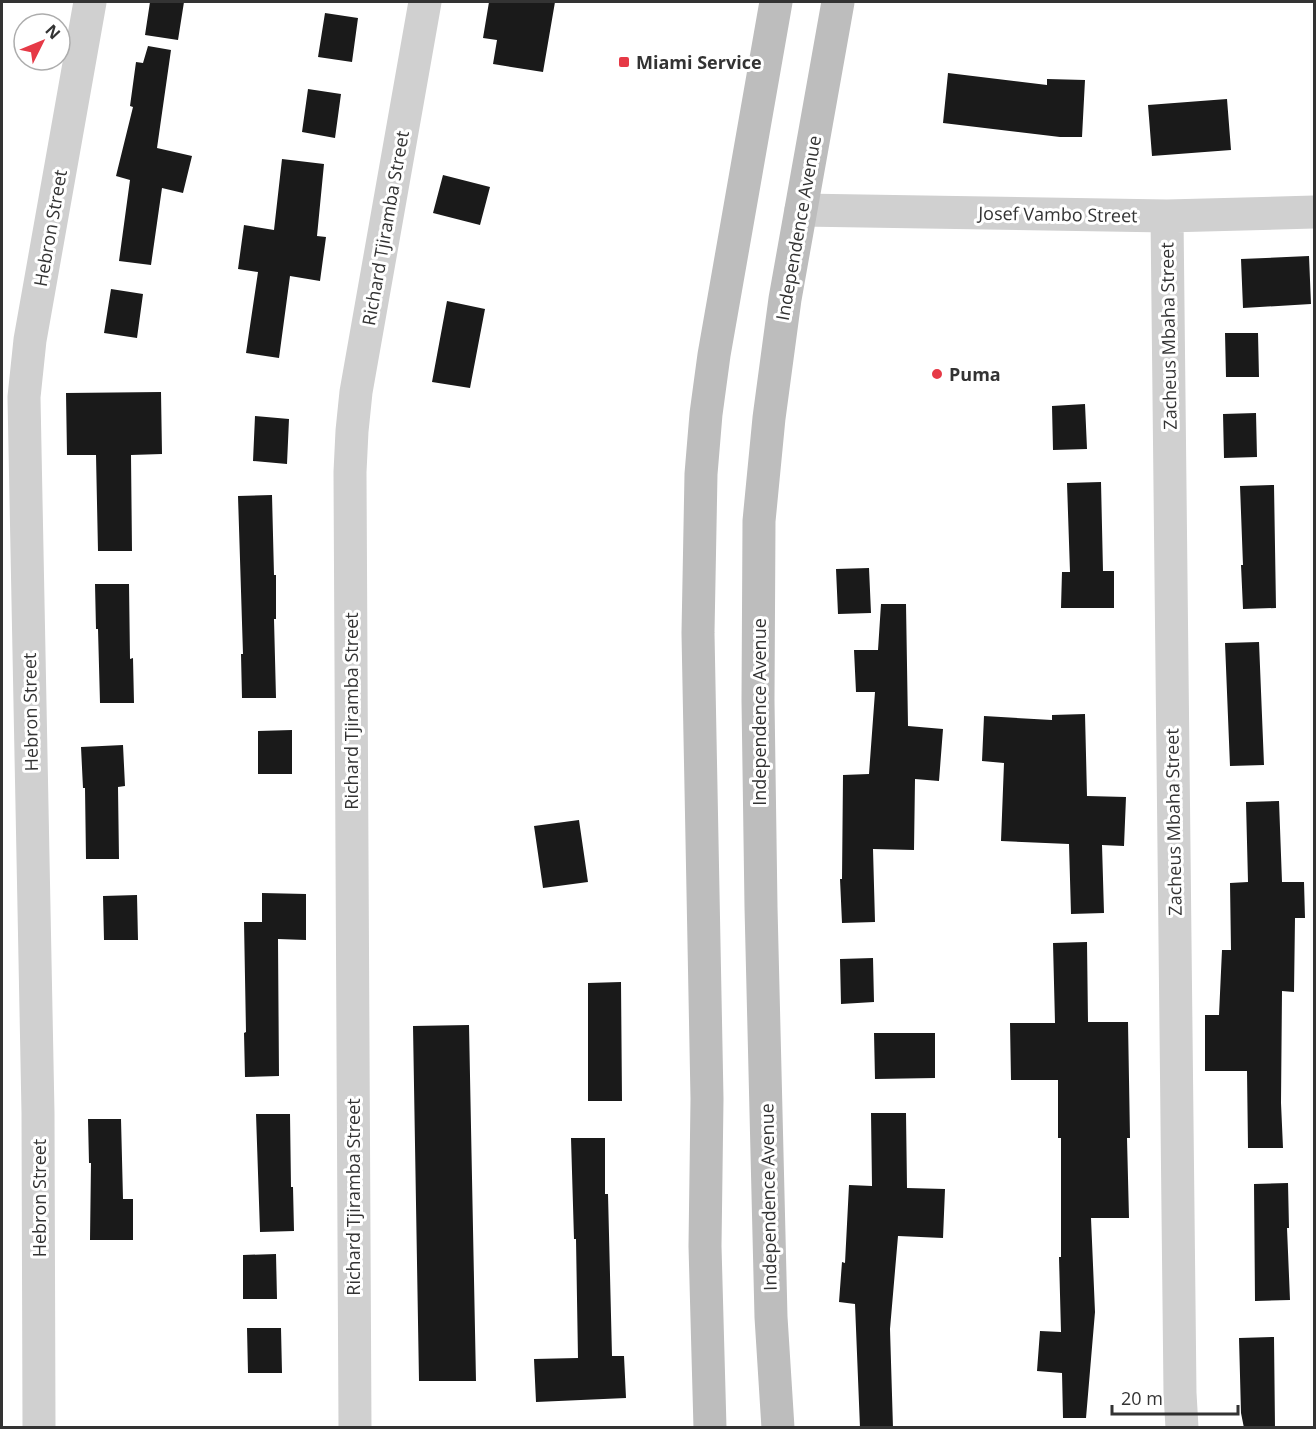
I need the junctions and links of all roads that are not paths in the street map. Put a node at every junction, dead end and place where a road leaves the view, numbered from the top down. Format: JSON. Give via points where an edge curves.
{"nodes":[{"id":1,"x":90,"y":2,"type":"edge"},
{"id":2,"x":425,"y":2,"type":"edge"},
{"id":3,"x":776,"y":2,"type":"edge"},
{"id":4,"x":838,"y":2,"type":"edge"},
{"id":5,"x":801,"y":210,"type":"junction"},
{"id":6,"x":1314,"y":212,"type":"edge"},
{"id":7,"x":1167,"y":216,"type":"junction"},
{"id":8,"x":39,"y":1428,"type":"edge"},
{"id":9,"x":355,"y":1428,"type":"edge"},
{"id":10,"x":710,"y":1428,"type":"edge"},
{"id":11,"x":778,"y":1428,"type":"edge"},
{"id":12,"x":1182,"y":1428,"type":"edge"}],
"edges":[{"from":1,"to":8,"type":"street","name":"Hebron Street","via":[[30,340],[24,397],[38,1113]]},
{"from":2,"to":9,"type":"street","name":"Richard Tjiramba Street","via":[[352,431]]},
{"from":3,"to":10,"type":"main road","via":[[714,355],[700,474],[698,633]]},
{"from":4,"to":5,"type":"main road","name":"Independence Avenue"},
{"from":5,"to":7,"type":"street","name":"Josef Vambo Street"},
{"from":5,"to":11,"type":"main road","name":"Independence Avenue","via":[[785,299],[759,520],[761,907],[771,1317]]},
{"from":6,"to":7,"type":"street","name":"Josef Vambo Street"},
{"from":7,"to":12,"type":"street","name":"Zacheus Mbaha Street"}]}
